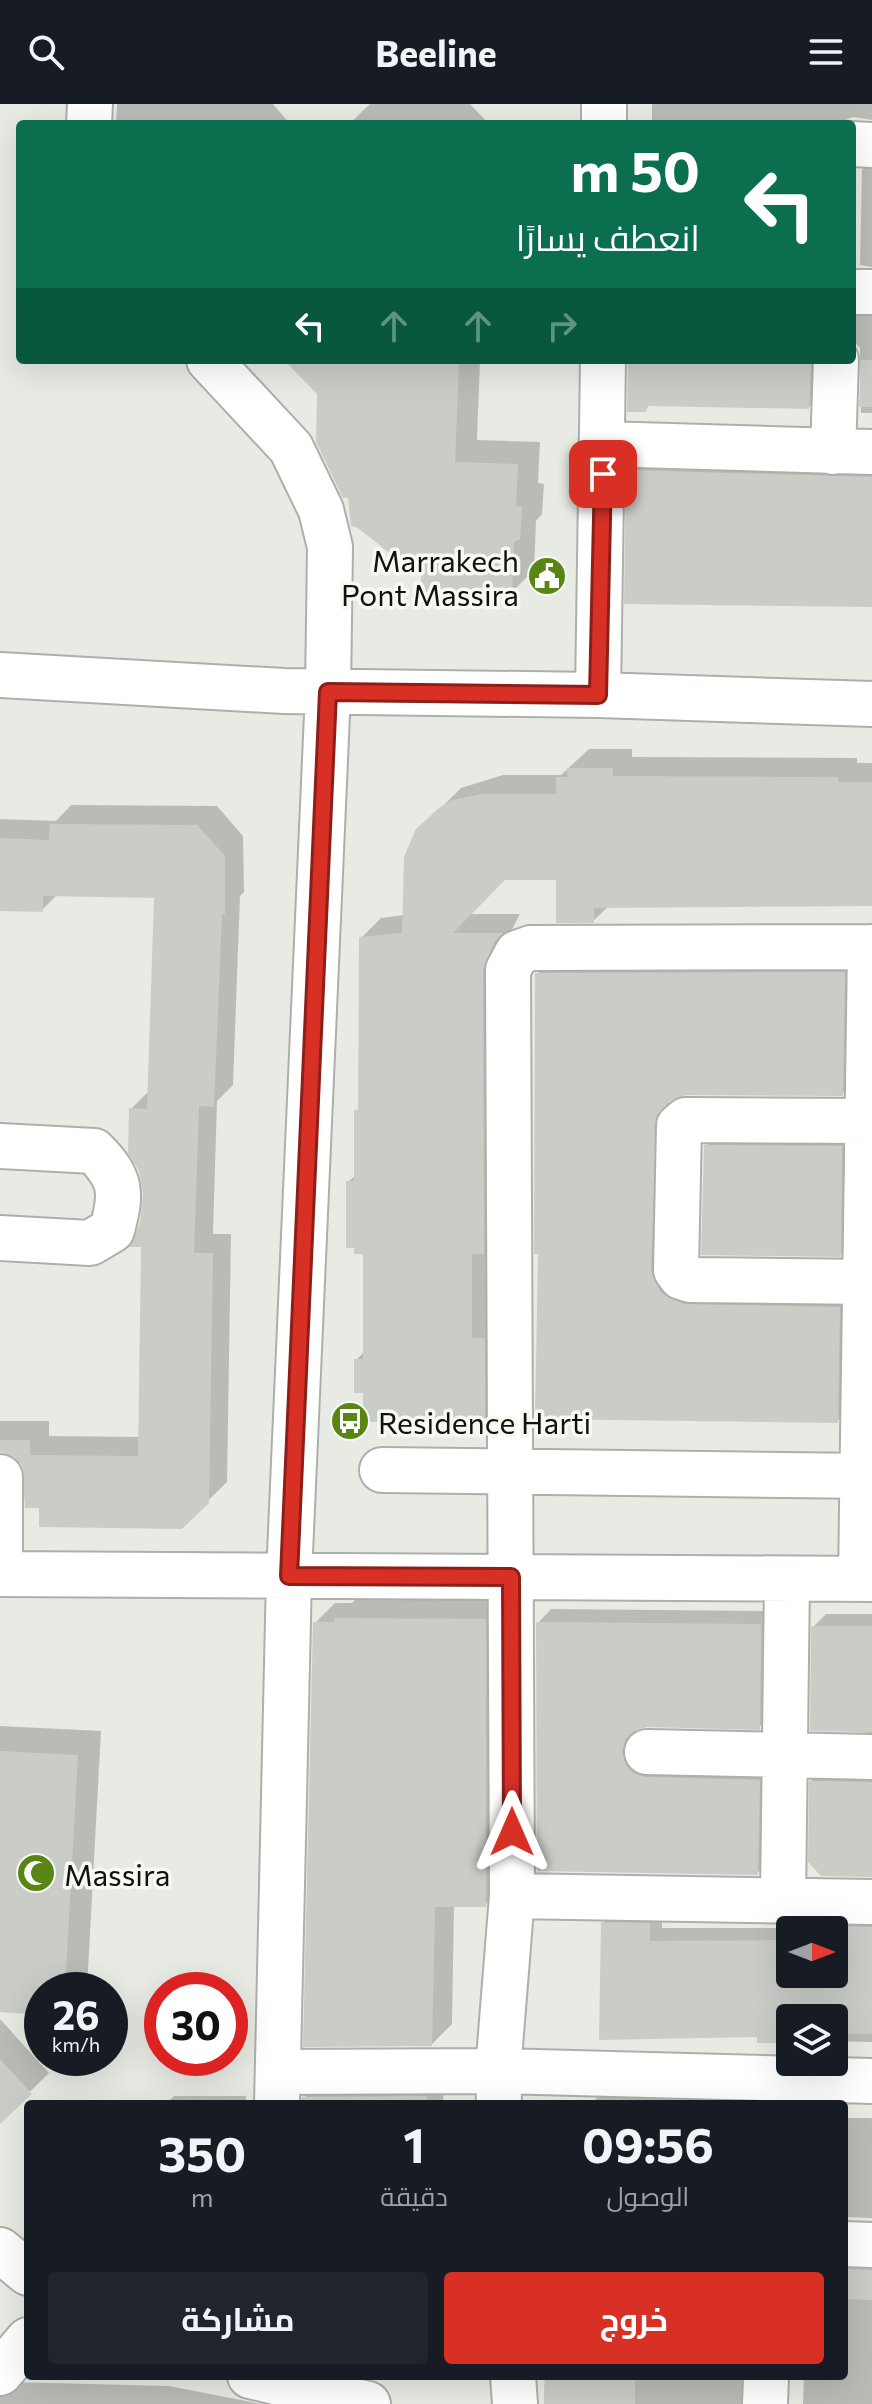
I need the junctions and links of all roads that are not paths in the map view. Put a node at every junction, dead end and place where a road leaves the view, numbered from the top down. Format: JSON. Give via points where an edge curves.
{"nodes":[{"id":1,"x":213,"y":364,"type":"edge"},
{"id":2,"x":603,"y":364,"type":"edge"},
{"id":3,"x":837,"y":364,"type":"edge"},
{"id":4,"x":603,"y":444,"type":"junction"},
{"id":5,"x":852,"y":452,"type":"edge"},
{"id":6,"x":0,"y":675,"type":"edge"},
{"id":7,"x":328,"y":692,"type":"junction"},
{"id":8,"x":598,"y":695,"type":"junction"},
{"id":9,"x":872,"y":704,"type":"edge"},
{"id":10,"x":871,"y":947,"type":"edge"},
{"id":11,"x":870,"y":1121,"type":"edge"},
{"id":12,"x":0,"y":1146,"type":"edge"},
{"id":13,"x":0,"y":1238,"type":"edge"},
{"id":14,"x":869,"y":1282,"type":"edge"},
{"id":15,"x":382,"y":1470,"type":"dead end"},
{"id":16,"x":510,"y":1471,"type":"junction"},
{"id":17,"x":867,"y":1476,"type":"edge"},
{"id":18,"x":0,"y":1477,"type":"edge"},
{"id":19,"x":0,"y":1574,"type":"edge"},
{"id":20,"x":289,"y":1576,"type":"junction"},
{"id":21,"x":511,"y":1577,"type":"junction"},
{"id":22,"x":787,"y":1579,"type":"junction"},
{"id":23,"x":866,"y":1579,"type":"edge"},
{"id":24,"x":647,"y":1752,"type":"dead end"},
{"id":25,"x":786,"y":1756,"type":"junction"},
{"id":26,"x":872,"y":1757,"type":"edge"},
{"id":27,"x":512,"y":1896,"type":"junction"},
{"id":28,"x":783,"y":1900,"type":"junction"},
{"id":29,"x":872,"y":1902,"type":"edge"},
{"id":30,"x":872,"y":2081,"type":"edge"},
{"id":31,"x":278,"y":2088,"type":"edge"},
{"id":32,"x":499,"y":2088,"type":"edge"},
{"id":33,"x":848,"y":2244,"type":"edge"},
{"id":34,"x":872,"y":2245,"type":"edge"},
{"id":35,"x":0,"y":2250,"type":"edge"},
{"id":36,"x":24,"y":2270,"type":"edge"},
{"id":37,"x":24,"y":2345,"type":"edge"},
{"id":38,"x":0,"y":2373,"type":"edge"},
{"id":39,"x":267,"y":2380,"type":"edge"},
{"id":40,"x":513,"y":2380,"type":"edge"},
{"id":41,"x":766,"y":2380,"type":"edge"},
{"id":42,"x":368,"y":2404,"type":"edge"},
{"id":43,"x":515,"y":2404,"type":"edge"},
{"id":44,"x":765,"y":2404,"type":"edge"}],
"edges":[{"from":1,"to":7,"type":"street","via":[[291,448],[321,510],[330,547]]},
{"from":2,"to":4,"type":"street"},
{"from":3,"to":5,"type":"street"},
{"from":4,"to":5,"type":"street"},
{"from":4,"to":8,"type":"street"},
{"from":6,"to":7,"type":"street"},
{"from":7,"to":8,"type":"street"},
{"from":7,"to":20,"type":"street"},
{"from":8,"to":9,"type":"street"},
{"from":10,"to":11,"type":"street"},
{"from":10,"to":16,"type":"street","via":[[531,948],[517,953],[508,970]]},
{"from":11,"to":14,"type":"street"},
{"from":11,"to":14,"type":"street","via":[[686,1120],[679,1126],[676,1254],[676,1270],[690,1280]]},
{"from":12,"to":13,"type":"street","via":[[94,1151],[114,1171],[120,1201],[112,1230],[90,1243]]},
{"from":14,"to":17,"type":"street"},
{"from":15,"to":16,"type":"street"},
{"from":16,"to":17,"type":"street"},
{"from":16,"to":21,"type":"street"},
{"from":17,"to":23,"type":"street"},
{"from":18,"to":19,"type":"street"},
{"from":19,"to":20,"type":"street"},
{"from":20,"to":21,"type":"street"},
{"from":20,"to":31,"type":"street"},
{"from":21,"to":22,"type":"street"},
{"from":21,"to":27,"type":"street"},
{"from":22,"to":23,"type":"street"},
{"from":22,"to":25,"type":"street"},
{"from":24,"to":25,"type":"street"},
{"from":25,"to":26,"type":"street"},
{"from":25,"to":28,"type":"street"},
{"from":27,"to":28,"type":"street"},
{"from":27,"to":32,"type":"street"},
{"from":28,"to":29,"type":"street"},
{"from":30,"to":32,"type":"street"},
{"from":31,"to":32,"type":"street"},
{"from":33,"to":34,"type":"street"},
{"from":35,"to":36,"type":"street"},
{"from":37,"to":38,"type":"street"},
{"from":39,"to":42,"type":"street"},
{"from":40,"to":43,"type":"street"},
{"from":41,"to":44,"type":"street"}]}
